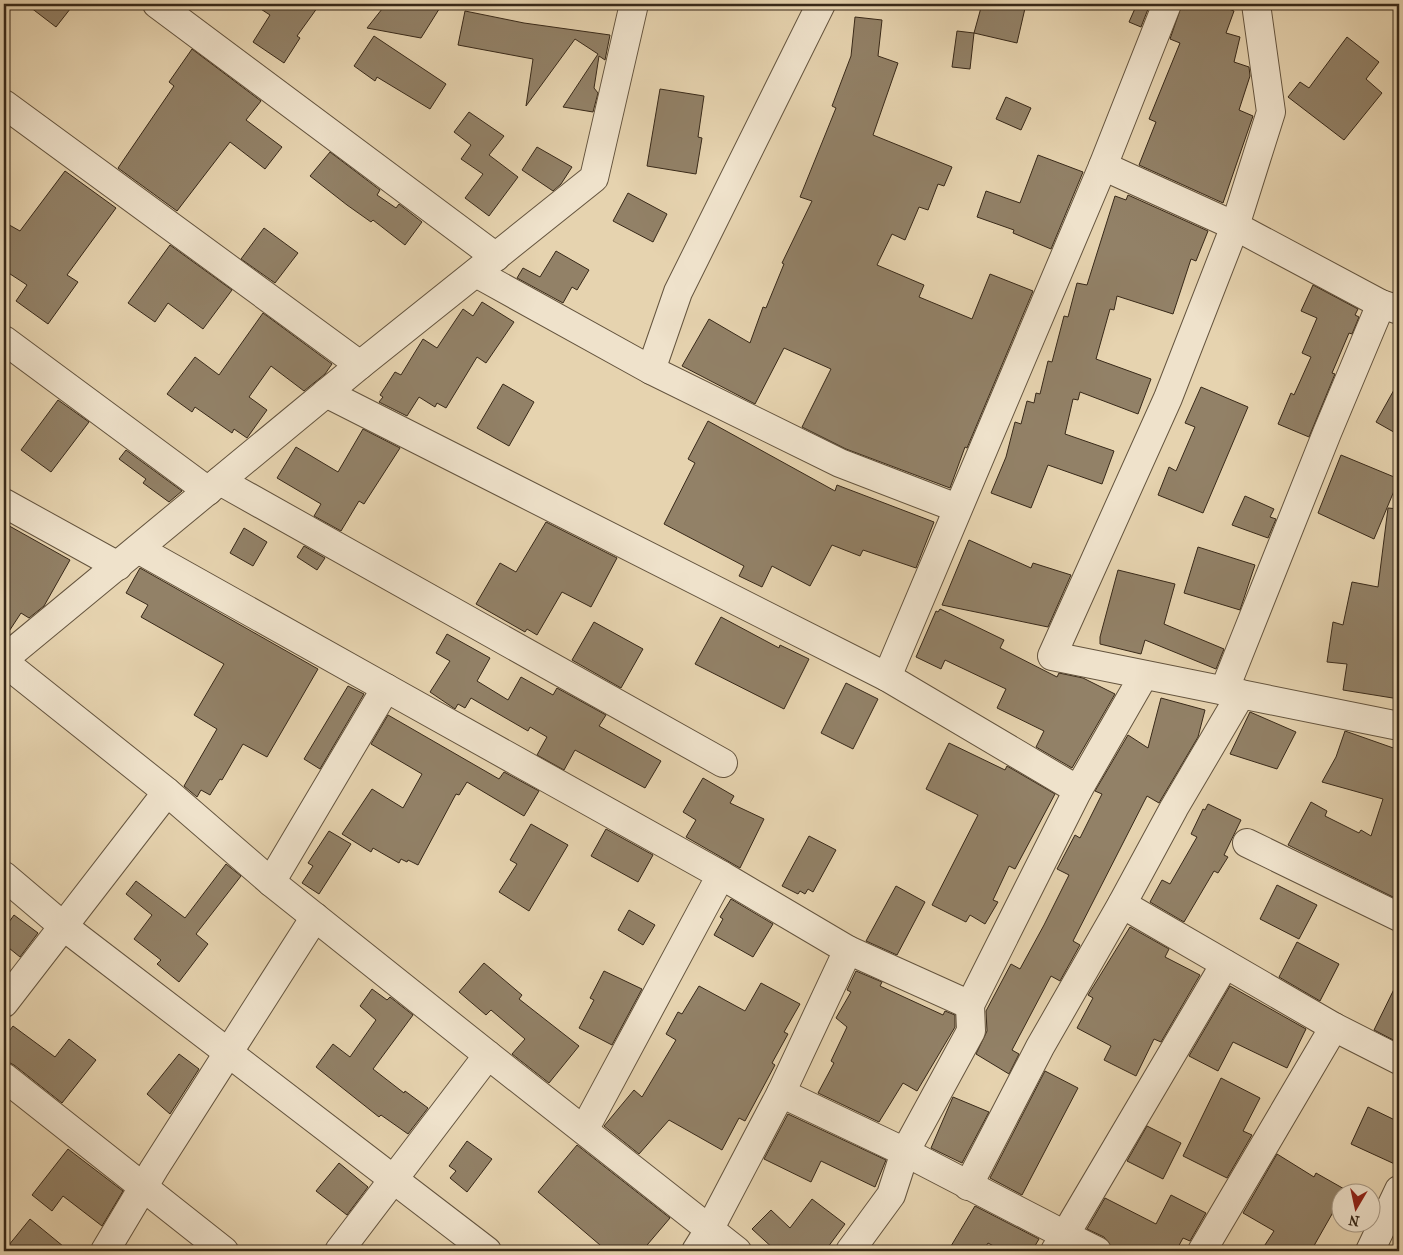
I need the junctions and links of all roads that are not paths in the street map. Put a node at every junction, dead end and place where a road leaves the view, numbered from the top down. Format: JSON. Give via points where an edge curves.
{"nodes":[{"id":1,"x":157,"y":4,"type":"edge"},
{"id":2,"x":634,"y":4,"type":"edge"},
{"id":3,"x":821,"y":4,"type":"edge"},
{"id":4,"x":1167,"y":4,"type":"edge"},
{"id":5,"x":1256,"y":4,"type":"edge"},
{"id":6,"x":4,"y":104,"type":"edge"},
{"id":7,"x":1103,"y":166,"type":"junction"},
{"id":8,"x":1235,"y":226,"type":"junction"},
{"id":9,"x":486,"y":265,"type":"junction"},
{"id":10,"x":1390,"y":307,"type":"edge"},
{"id":11,"x":4,"y":340,"type":"edge"},
{"id":12,"x":360,"y":365,"type":"junction"},
{"id":13,"x":650,"y":370,"type":"junction"},
{"id":14,"x":326,"y":393,"type":"junction"},
{"id":15,"x":214,"y":486,"type":"junction"},
{"id":16,"x":4,"y":503,"type":"edge"},
{"id":17,"x":957,"y":508,"type":"junction"},
{"id":18,"x":128,"y":558,"type":"junction"},
{"id":19,"x":4,"y":661,"type":"edge"},
{"id":20,"x":1144,"y":675,"type":"junction"},
{"id":21,"x":887,"y":677,"type":"junction"},
{"id":22,"x":386,"y":688,"type":"junction"},
{"id":23,"x":1233,"y":693,"type":"junction"},
{"id":24,"x":1399,"y":726,"type":"edge"},
{"id":25,"x":723,"y":763,"type":"dead end"},
{"id":26,"x":1078,"y":790,"type":"junction"},
{"id":27,"x":167,"y":792,"type":"junction"},
{"id":28,"x":1247,"y":843,"type":"dead end"},
{"id":29,"x":721,"y":875,"type":"junction"},
{"id":30,"x":4,"y":876,"type":"edge"},
{"id":31,"x":270,"y":882,"type":"junction"},
{"id":32,"x":1122,"y":904,"type":"junction"},
{"id":33,"x":315,"y":916,"type":"junction"},
{"id":34,"x":1399,"y":917,"type":"edge"},
{"id":35,"x":63,"y":926,"type":"junction"},
{"id":36,"x":848,"y":950,"type":"junction"},
{"id":37,"x":1225,"y":964,"type":"junction"},
{"id":38,"x":4,"y":1004,"type":"edge"},
{"id":39,"x":970,"y":1005,"type":"junction"},
{"id":40,"x":1334,"y":1027,"type":"junction"},
{"id":41,"x":229,"y":1051,"type":"junction"},
{"id":42,"x":488,"y":1055,"type":"junction"},
{"id":43,"x":1399,"y":1060,"type":"edge"},
{"id":44,"x":4,"y":1076,"type":"edge"},
{"id":45,"x":781,"y":1093,"type":"junction"},
{"id":46,"x":584,"y":1130,"type":"junction"},
{"id":47,"x":905,"y":1152,"type":"junction"},
{"id":48,"x":393,"y":1179,"type":"junction"},
{"id":49,"x":968,"y":1186,"type":"junction"},
{"id":50,"x":143,"y":1188,"type":"junction"},
{"id":51,"x":1399,"y":1190,"type":"edge"},
{"id":52,"x":702,"y":1241,"type":"edge"},
{"id":53,"x":1060,"y":1243,"type":"edge"},
{"id":54,"x":105,"y":1251,"type":"edge"},
{"id":55,"x":224,"y":1251,"type":"edge"},
{"id":56,"x":339,"y":1251,"type":"edge"},
{"id":57,"x":487,"y":1251,"type":"edge"},
{"id":58,"x":737,"y":1251,"type":"edge"},
{"id":59,"x":850,"y":1251,"type":"edge"},
{"id":60,"x":1097,"y":1251,"type":"edge"},
{"id":61,"x":1202,"y":1251,"type":"edge"},
{"id":62,"x":1370,"y":1251,"type":"edge"}],
"edges":[{"from":1,"to":9,"type":"street"},
{"from":2,"to":9,"type":"street","via":[[594,178]]},
{"from":3,"to":13,"type":"street","via":[[678,292]]},
{"from":4,"to":7,"type":"street"},
{"from":5,"to":8,"type":"street","via":[[1271,112]]},
{"from":6,"to":12,"type":"street"},
{"from":7,"to":8,"type":"street"},
{"from":7,"to":17,"type":"street"},
{"from":8,"to":10,"type":"street"},
{"from":8,"to":20,"type":"street","via":[[1168,398],[1052,656]]},
{"from":9,"to":12,"type":"street"},
{"from":9,"to":13,"type":"street"},
{"from":10,"to":23,"type":"street","via":[[1326,433]]},
{"from":11,"to":15,"type":"street"},
{"from":12,"to":14,"type":"street"},
{"from":13,"to":17,"type":"street","via":[[840,463]]},
{"from":14,"to":15,"type":"street"},
{"from":14,"to":21,"type":"street"},
{"from":15,"to":18,"type":"street"},
{"from":15,"to":25,"type":"street"},
{"from":16,"to":18,"type":"street"},
{"from":17,"to":21,"type":"street"},
{"from":18,"to":19,"type":"street"},
{"from":18,"to":22,"type":"street"},
{"from":19,"to":27,"type":"street"},
{"from":20,"to":23,"type":"street"},
{"from":20,"to":26,"type":"street"},
{"from":21,"to":26,"type":"street"},
{"from":22,"to":29,"type":"street"},
{"from":22,"to":31,"type":"street"},
{"from":23,"to":24,"type":"street"},
{"from":23,"to":32,"type":"street"},
{"from":26,"to":39,"type":"street"},
{"from":27,"to":31,"type":"street"},
{"from":27,"to":35,"type":"street"},
{"from":28,"to":34,"type":"street"},
{"from":29,"to":36,"type":"street"},
{"from":29,"to":46,"type":"street"},
{"from":30,"to":35,"type":"street"},
{"from":31,"to":33,"type":"street"},
{"from":32,"to":37,"type":"street"},
{"from":32,"to":49,"type":"street","via":[[1040,1047]]},
{"from":33,"to":41,"type":"street"},
{"from":33,"to":42,"type":"street"},
{"from":35,"to":38,"type":"street"},
{"from":35,"to":41,"type":"street"},
{"from":36,"to":39,"type":"street"},
{"from":36,"to":45,"type":"street"},
{"from":37,"to":40,"type":"street"},
{"from":37,"to":53,"type":"street"},
{"from":39,"to":47,"type":"street","via":[[971,1031]]},
{"from":40,"to":43,"type":"street"},
{"from":40,"to":61,"type":"street"},
{"from":41,"to":48,"type":"street"},
{"from":41,"to":50,"type":"street"},
{"from":42,"to":46,"type":"street"},
{"from":42,"to":48,"type":"street"},
{"from":44,"to":50,"type":"street"},
{"from":45,"to":47,"type":"street"},
{"from":45,"to":52,"type":"street"},
{"from":46,"to":52,"type":"street"},
{"from":47,"to":49,"type":"street"},
{"from":47,"to":59,"type":"street","via":[[891,1195]]},
{"from":48,"to":56,"type":"street"},
{"from":48,"to":57,"type":"street"},
{"from":49,"to":53,"type":"street"},
{"from":50,"to":54,"type":"street"},
{"from":50,"to":55,"type":"street"},
{"from":51,"to":62,"type":"street"},
{"from":52,"to":58,"type":"street"},
{"from":53,"to":60,"type":"street"}]}
